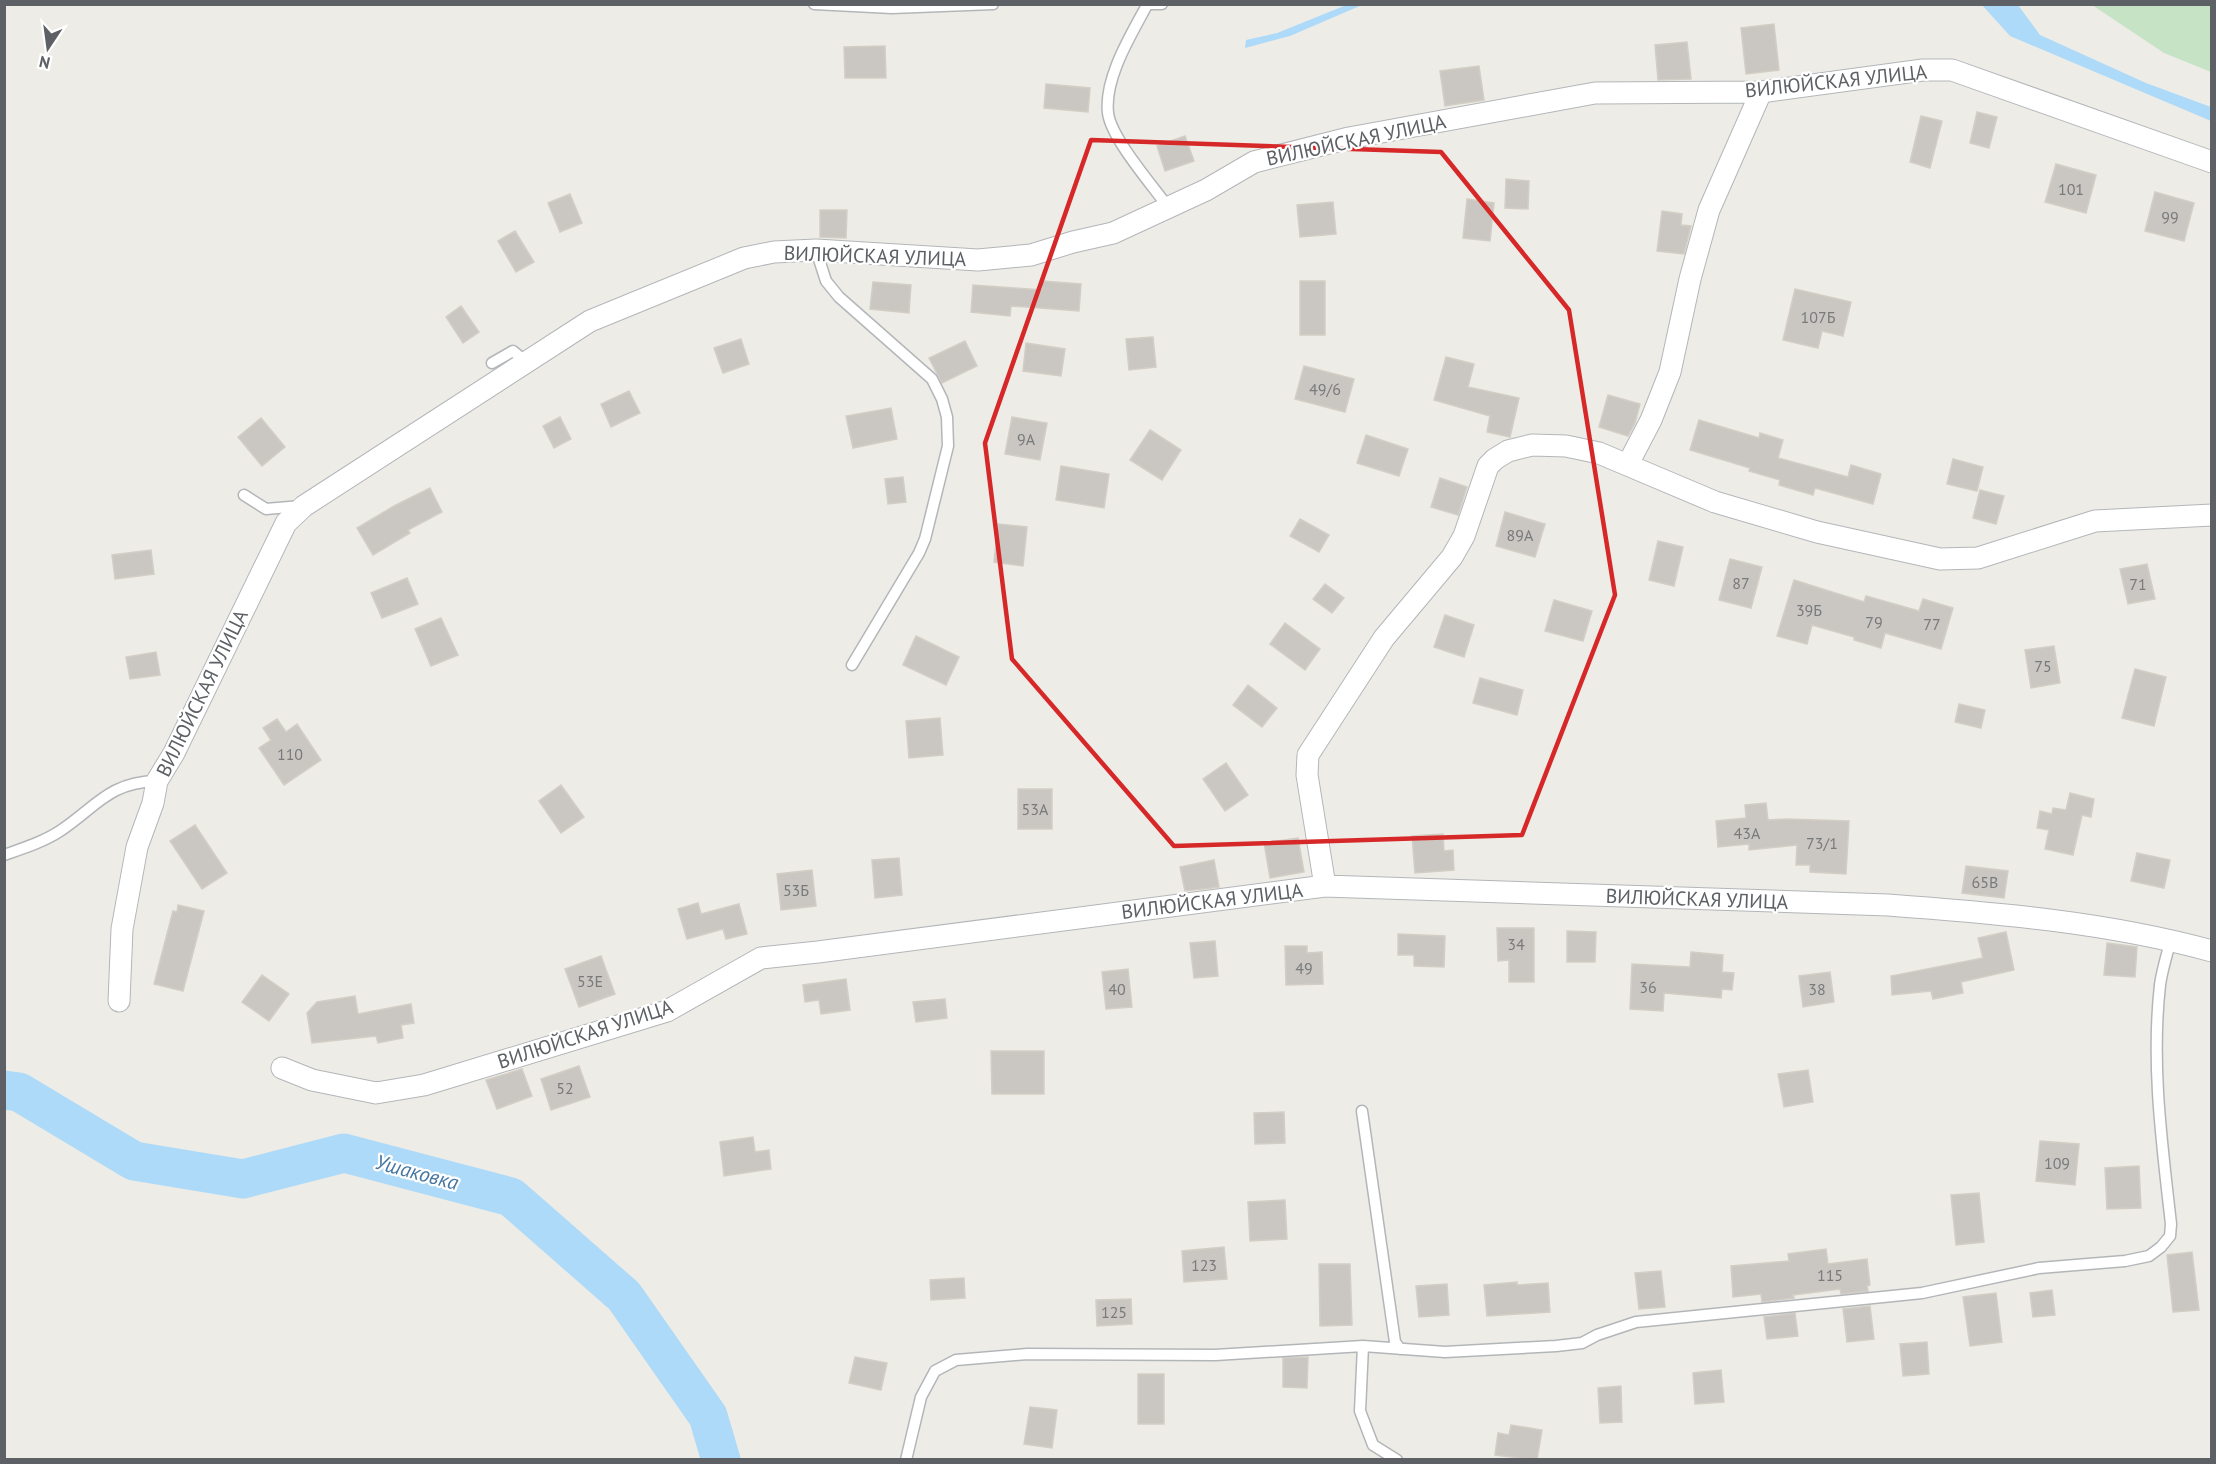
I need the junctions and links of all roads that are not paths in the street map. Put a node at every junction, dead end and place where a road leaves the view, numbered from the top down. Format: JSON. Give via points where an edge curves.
{"nodes":[{"id":1,"x":814,"y":4,"type":"edge"},
{"id":2,"x":1162,"y":4,"type":"edge"},
{"id":3,"x":990,"y":5,"type":"edge"},
{"id":4,"x":1146,"y":5,"type":"edge"},
{"id":5,"x":1761,"y":92,"type":"junction"},
{"id":6,"x":2211,"y":162,"type":"edge"},
{"id":7,"x":1168,"y":207,"type":"junction"},
{"id":8,"x":816,"y":250,"type":"junction"},
{"id":9,"x":526,"y":362,"type":"junction"},
{"id":10,"x":492,"y":363,"type":"dead end"},
{"id":11,"x":1628,"y":464,"type":"junction"},
{"id":12,"x":244,"y":495,"type":"dead end"},
{"id":13,"x":304,"y":506,"type":"junction"},
{"id":14,"x":2211,"y":515,"type":"edge"},
{"id":15,"x":852,"y":665,"type":"dead end"},
{"id":16,"x":157,"y":782,"type":"junction"},
{"id":17,"x":4,"y":855,"type":"edge"},
{"id":18,"x":1325,"y":886,"type":"junction"},
{"id":19,"x":2171,"y":940,"type":"junction"},
{"id":20,"x":2211,"y":951,"type":"edge"},
{"id":21,"x":119,"y":1001,"type":"dead end"},
{"id":22,"x":282,"y":1068,"type":"dead end"},
{"id":23,"x":1362,"y":1111,"type":"dead end"},
{"id":24,"x":1362,"y":1346,"type":"junction"},
{"id":25,"x":1400,"y":1349,"type":"junction"},
{"id":26,"x":906,"y":1460,"type":"edge"},
{"id":27,"x":1397,"y":1460,"type":"edge"}],
"edges":[{"from":1,"to":3,"type":"lane","via":[[892,8]]},
{"from":2,"to":4,"type":"lane"},
{"from":4,"to":7,"type":"lane","via":[[1120,56],[1109,92],[1108,113],[1120,141]]},
{"from":5,"to":6,"type":"street","name":"ВИЛЮЙСКАЯ УЛИЦА","via":[[1923,70],[1952,70]]},
{"from":5,"to":7,"type":"street","name":"ВИЛЮЙСКАЯ УЛИЦА","via":[[1595,93],[1349,138],[1254,162]]},
{"from":5,"to":11,"type":"street","via":[[1709,210],[1670,372]]},
{"from":7,"to":8,"type":"street","name":"ВИЛЮЙСКАЯ УЛИЦА","via":[[1113,233],[1009,259]]},
{"from":8,"to":9,"type":"street","name":"ВИЛЮЙСКАЯ УЛИЦА","via":[[744,258],[590,321]]},
{"from":8,"to":15,"type":"lane","via":[[826,281],[838,297],[932,380],[947,417],[948,446],[925,540]]},
{"from":9,"to":10,"type":"lane","via":[[513,351]]},
{"from":9,"to":13,"type":"street","name":"ВИЛЮЙСКАЯ УЛИЦА"},
{"from":11,"to":14,"type":"street","via":[[1715,502],[1817,532],[1940,559],[1978,558],[2095,520]]},
{"from":11,"to":18,"type":"street","via":[[1566,446],[1532,445],[1508,452],[1488,466],[1464,536],[1452,557],[1384,638],[1308,755],[1307,775]]},
{"from":12,"to":13,"type":"lane","name":"ВИЛЮЙСКАЯ УЛИЦА","via":[[266,508]]},
{"from":13,"to":16,"type":"street","name":"ВИЛЮЙСКАЯ УЛИЦА","via":[[286,523]]},
{"from":16,"to":17,"type":"lane","via":[[116,789],[60,831],[33,846]]},
{"from":16,"to":21,"type":"street","name":"ВИЛЮЙСКАЯ УЛИЦА","via":[[137,847],[122,929]]},
{"from":18,"to":19,"type":"street","name":"ВИЛЮЙСКАЯ УЛИЦА","via":[[1888,905],[2072,922]]},
{"from":18,"to":22,"type":"street","name":"ВИЛЮЙСКАЯ УЛИЦА","via":[[761,958],[667,1011],[424,1085],[376,1093],[312,1080]]},
{"from":19,"to":20,"type":"street","name":"ВИЛЮЙСКАЯ УЛИЦА"},
{"from":19,"to":25,"type":"lane","via":[[2160,982],[2156,1047],[2157,1097],[2171,1224],[2170,1236],[2149,1256],[2039,1268],[1922,1293],[1636,1322],[1582,1343],[1445,1352]]},
{"from":23,"to":25,"type":"lane","via":[[1395,1342]]},
{"from":24,"to":25,"type":"lane"},
{"from":24,"to":26,"type":"lane","via":[[1215,1355],[1027,1354],[956,1360],[935,1371],[921,1397]]},
{"from":24,"to":27,"type":"lane","via":[[1360,1411],[1372,1445]]}]}
